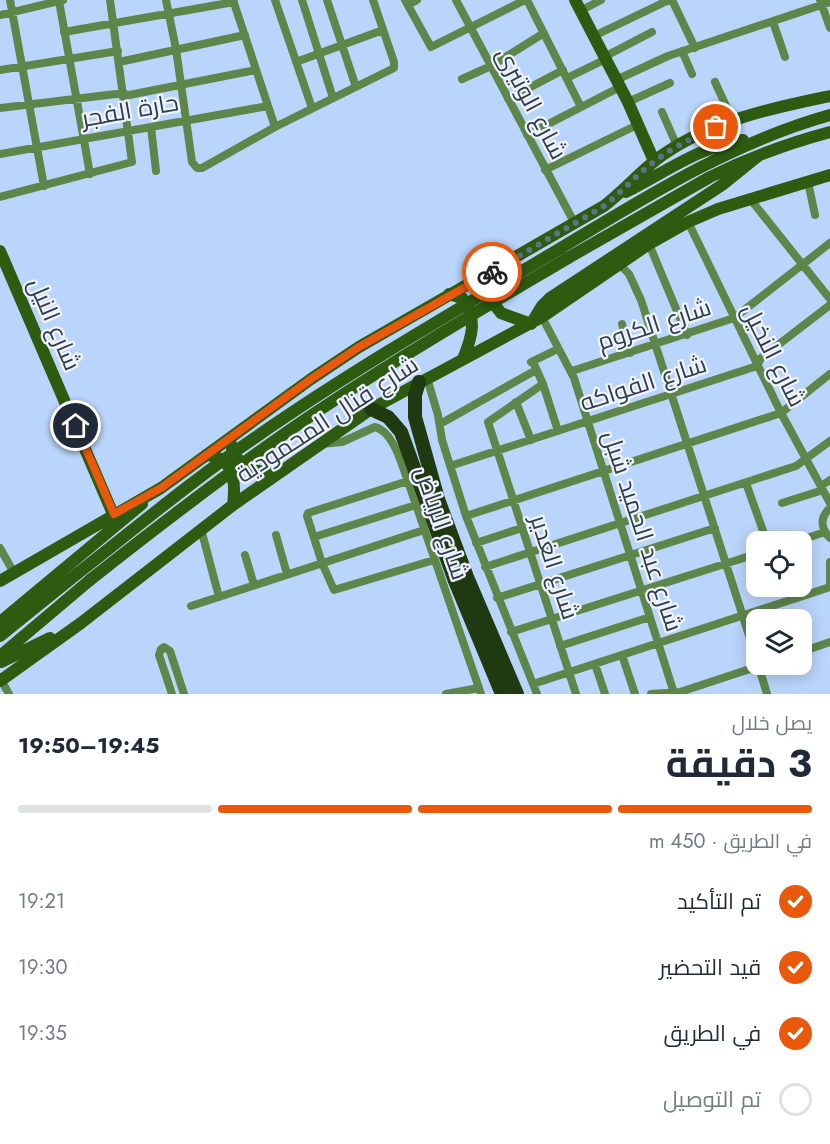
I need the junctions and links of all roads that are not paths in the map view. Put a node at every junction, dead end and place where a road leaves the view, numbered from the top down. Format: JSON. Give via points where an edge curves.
{"nodes":[{"id":1,"x":10,"y":0,"type":"edge"},
{"id":2,"x":111,"y":0,"type":"edge"},
{"id":3,"x":166,"y":0,"type":"edge"},
{"id":4,"x":276,"y":0,"type":"edge"},
{"id":5,"x":302,"y":0,"type":"edge"},
{"id":6,"x":327,"y":0,"type":"edge"},
{"id":7,"x":373,"y":0,"type":"edge"},
{"id":8,"x":417,"y":0,"type":"edge"},
{"id":9,"x":456,"y":0,"type":"edge"},
{"id":10,"x":526,"y":0,"type":"edge"},
{"id":11,"x":601,"y":0,"type":"edge"},
{"id":12,"x":670,"y":0,"type":"edge"},
{"id":13,"x":61,"y":1,"type":"edge"},
{"id":14,"x":234,"y":1,"type":"edge"},
{"id":15,"x":43,"y":2,"type":"edge"},
{"id":16,"x":824,"y":2,"type":"edge"},
{"id":17,"x":406,"y":3,"type":"edge"},
{"id":18,"x":577,"y":5,"type":"edge"},
{"id":19,"x":12,"y":12,"type":"junction"},
{"id":20,"x":169,"y":14,"type":"junction"},
{"id":21,"x":0,"y":15,"type":"edge"},
{"id":22,"x":773,"y":22,"type":"junction"},
{"id":23,"x":114,"y":23,"type":"junction"},
{"id":24,"x":470,"y":27,"type":"junction"},
{"id":25,"x":830,"y":28,"type":"edge"},
{"id":26,"x":383,"y":30,"type":"junction"},
{"id":27,"x":64,"y":32,"type":"junction"},
{"id":28,"x":651,"y":32,"type":"dead end"},
{"id":29,"x":544,"y":33,"type":"junction"},
{"id":30,"x":244,"y":35,"type":"junction"},
{"id":31,"x":594,"y":36,"type":"junction"},
{"id":32,"x":342,"y":45,"type":"junction"},
{"id":33,"x":696,"y":48,"type":"junction"},
{"id":34,"x":176,"y":50,"type":"junction"},
{"id":35,"x":118,"y":51,"type":"junction"},
{"id":36,"x":682,"y":51,"type":"junction"},
{"id":37,"x":319,"y":54,"type":"junction"},
{"id":38,"x":785,"y":57,"type":"dead end"},
{"id":39,"x":605,"y":58,"type":"junction"},
{"id":40,"x":69,"y":59,"type":"junction"},
{"id":41,"x":119,"y":62,"type":"junction"},
{"id":42,"x":296,"y":63,"type":"junction"},
{"id":43,"x":22,"y":66,"type":"junction"},
{"id":44,"x":491,"y":66,"type":"junction"},
{"id":45,"x":0,"y":70,"type":"edge"},
{"id":46,"x":256,"y":70,"type":"junction"},
{"id":47,"x":565,"y":74,"type":"junction"},
{"id":48,"x":692,"y":74,"type":"dead end"},
{"id":49,"x":462,"y":79,"type":"dead end"},
{"id":50,"x":715,"y":82,"type":"dead end"},
{"id":51,"x":618,"y":83,"type":"junction"},
{"id":52,"x":670,"y":83,"type":"dead end"},
{"id":53,"x":181,"y":85,"type":"junction"},
{"id":54,"x":356,"y":87,"type":"junction"},
{"id":55,"x":124,"y":95,"type":"junction"},
{"id":56,"x":830,"y":96,"type":"edge"},
{"id":57,"x":333,"y":98,"type":"junction"},
{"id":58,"x":76,"y":99,"type":"junction"},
{"id":59,"x":508,"y":99,"type":"junction"},
{"id":60,"x":628,"y":102,"type":"junction"},
{"id":61,"x":29,"y":105,"type":"junction"},
{"id":62,"x":268,"y":106,"type":"junction"},
{"id":63,"x":581,"y":107,"type":"junction"},
{"id":64,"x":0,"y":108,"type":"edge"},
{"id":65,"x":312,"y":108,"type":"junction"},
{"id":66,"x":662,"y":112,"type":"dead end"},
{"id":67,"x":830,"y":115,"type":"edge"},
{"id":68,"x":186,"y":120,"type":"junction"},
{"id":69,"x":733,"y":121,"type":"junction"},
{"id":70,"x":637,"y":125,"type":"junction"},
{"id":71,"x":152,"y":127,"type":"junction"},
{"id":72,"x":274,"y":127,"type":"junction"},
{"id":73,"x":129,"y":130,"type":"junction"},
{"id":74,"x":830,"y":132,"type":"edge"},
{"id":75,"x":527,"y":135,"type":"junction"},
{"id":76,"x":83,"y":139,"type":"junction"},
{"id":77,"x":757,"y":139,"type":"junction"},
{"id":78,"x":677,"y":146,"type":"junction"},
{"id":79,"x":37,"y":147,"type":"junction"},
{"id":80,"x":0,"y":154,"type":"edge"},
{"id":81,"x":758,"y":156,"type":"junction"},
{"id":82,"x":654,"y":161,"type":"junction"},
{"id":83,"x":546,"y":170,"type":"junction"},
{"id":84,"x":156,"y":171,"type":"dead end"},
{"id":85,"x":90,"y":174,"type":"junction"},
{"id":86,"x":830,"y":175,"type":"edge"},
{"id":87,"x":808,"y":182,"type":"junction"},
{"id":88,"x":44,"y":186,"type":"junction"},
{"id":89,"x":617,"y":196,"type":"junction"},
{"id":90,"x":0,"y":197,"type":"edge"},
{"id":91,"x":751,"y":200,"type":"junction"},
{"id":92,"x":815,"y":215,"type":"dead end"},
{"id":93,"x":688,"y":222,"type":"junction"},
{"id":94,"x":575,"y":224,"type":"junction"},
{"id":95,"x":830,"y":243,"type":"edge"},
{"id":96,"x":649,"y":244,"type":"junction"},
{"id":97,"x":0,"y":251,"type":"edge"},
{"id":98,"x":565,"y":253,"type":"junction"},
{"id":99,"x":802,"y":264,"type":"junction"},
{"id":100,"x":620,"y":265,"type":"junction"},
{"id":101,"x":488,"y":273,"type":"junction"},
{"id":102,"x":450,"y":294,"type":"junction"},
{"id":103,"x":830,"y":299,"type":"edge"},
{"id":104,"x":830,"y":305,"type":"edge"},
{"id":105,"x":542,"y":317,"type":"junction"},
{"id":106,"x":734,"y":318,"type":"junction"},
{"id":107,"x":531,"y":324,"type":"junction"},
{"id":108,"x":622,"y":324,"type":"dead end"},
{"id":109,"x":687,"y":334,"type":"junction"},
{"id":110,"x":656,"y":345,"type":"junction"},
{"id":111,"x":558,"y":349,"type":"junction"},
{"id":112,"x":630,"y":353,"type":"junction"},
{"id":113,"x":462,"y":359,"type":"junction"},
{"id":114,"x":533,"y":365,"type":"junction"},
{"id":115,"x":757,"y":366,"type":"junction"},
{"id":116,"x":572,"y":371,"type":"junction"},
{"id":117,"x":830,"y":374,"type":"edge"},
{"id":118,"x":423,"y":380,"type":"junction"},
{"id":119,"x":543,"y":384,"type":"junction"},
{"id":120,"x":672,"y":394,"type":"junction"},
{"id":121,"x":516,"y":402,"type":"junction"},
{"id":122,"x":371,"y":409,"type":"junction"},
{"id":123,"x":781,"y":413,"type":"junction"},
{"id":124,"x":588,"y":422,"type":"junction"},
{"id":125,"x":440,"y":424,"type":"junction"},
{"id":126,"x":558,"y":431,"type":"junction"},
{"id":127,"x":231,"y":436,"type":"junction"},
{"id":128,"x":531,"y":440,"type":"junction"},
{"id":129,"x":830,"y":441,"type":"edge"},
{"id":130,"x":320,"y":444,"type":"junction"},
{"id":131,"x":688,"y":445,"type":"junction"},
{"id":132,"x":498,"y":451,"type":"junction"},
{"id":133,"x":206,"y":455,"type":"junction"},
{"id":134,"x":806,"y":459,"type":"junction"},
{"id":135,"x":450,"y":466,"type":"junction"},
{"id":136,"x":603,"y":471,"type":"junction"},
{"id":137,"x":279,"y":472,"type":"junction"},
{"id":138,"x":417,"y":473,"type":"junction"},
{"id":139,"x":830,"y":480,"type":"edge"},
{"id":140,"x":746,"y":483,"type":"junction"},
{"id":141,"x":161,"y":488,"type":"junction"},
{"id":142,"x":822,"y":488,"type":"junction"},
{"id":143,"x":705,"y":496,"type":"junction"},
{"id":144,"x":514,"y":501,"type":"junction"},
{"id":145,"x":782,"y":503,"type":"dead end"},
{"id":146,"x":830,"y":503,"type":"edge"},
{"id":147,"x":233,"y":505,"type":"junction"},
{"id":148,"x":416,"y":505,"type":"junction"},
{"id":149,"x":830,"y":508,"type":"edge"},
{"id":150,"x":114,"y":514,"type":"junction"},
{"id":151,"x":466,"y":516,"type":"junction"},
{"id":152,"x":621,"y":523,"type":"junction"},
{"id":153,"x":522,"y":528,"type":"junction"},
{"id":154,"x":715,"y":528,"type":"junction"},
{"id":155,"x":201,"y":530,"type":"junction"},
{"id":156,"x":424,"y":530,"type":"junction"},
{"id":157,"x":763,"y":531,"type":"edge"},
{"id":158,"x":276,"y":535,"type":"dead end"},
{"id":159,"x":827,"y":535,"type":"edge"},
{"id":160,"x":314,"y":537,"type":"junction"},
{"id":161,"x":812,"y":538,"type":"edge"},
{"id":162,"x":476,"y":543,"type":"junction"},
{"id":163,"x":0,"y":548,"type":"edge"},
{"id":164,"x":530,"y":552,"type":"junction"},
{"id":165,"x":246,"y":555,"type":"dead end"},
{"id":166,"x":630,"y":555,"type":"junction"},
{"id":167,"x":746,"y":557,"type":"edge"},
{"id":168,"x":434,"y":560,"type":"junction"},
{"id":169,"x":830,"y":562,"type":"edge"},
{"id":170,"x":322,"y":563,"type":"junction"},
{"id":171,"x":727,"y":564,"type":"junction"},
{"id":172,"x":485,"y":567,"type":"junction"},
{"id":173,"x":14,"y":573,"type":"junction"},
{"id":174,"x":288,"y":574,"type":"junction"},
{"id":175,"x":0,"y":581,"type":"edge"},
{"id":176,"x":540,"y":584,"type":"junction"},
{"id":177,"x":254,"y":585,"type":"junction"},
{"id":178,"x":830,"y":586,"type":"edge"},
{"id":179,"x":642,"y":591,"type":"junction"},
{"id":180,"x":219,"y":597,"type":"junction"},
{"id":181,"x":497,"y":598,"type":"junction"},
{"id":182,"x":191,"y":606,"type":"dead end"},
{"id":183,"x":650,"y":617,"type":"junction"},
{"id":184,"x":743,"y":617,"type":"junction"},
{"id":185,"x":552,"y":620,"type":"junction"},
{"id":186,"x":0,"y":622,"type":"edge"},
{"id":187,"x":81,"y":623,"type":"junction"},
{"id":188,"x":746,"y":626,"type":"edge"},
{"id":189,"x":511,"y":632,"type":"junction"},
{"id":190,"x":0,"y":636,"type":"edge"},
{"id":191,"x":830,"y":642,"type":"edge"},
{"id":192,"x":659,"y":644,"type":"junction"},
{"id":193,"x":560,"y":646,"type":"junction"},
{"id":194,"x":812,"y":648,"type":"edge"},
{"id":195,"x":622,"y":655,"type":"junction"},
{"id":196,"x":0,"y":656,"type":"edge"},
{"id":197,"x":0,"y":662,"type":"edge"},
{"id":198,"x":596,"y":664,"type":"junction"},
{"id":199,"x":746,"y":668,"type":"edge"},
{"id":200,"x":568,"y":672,"type":"junction"},
{"id":201,"x":762,"y":675,"type":"edge"},
{"id":202,"x":0,"y":680,"type":"edge"},
{"id":203,"x":533,"y":684,"type":"junction"},
{"id":204,"x":480,"y":691,"type":"edge"},
{"id":205,"x":674,"y":693,"type":"edge"},
{"id":206,"x":9,"y":694,"type":"edge"},
{"id":207,"x":172,"y":694,"type":"edge"},
{"id":208,"x":184,"y":694,"type":"edge"},
{"id":209,"x":446,"y":694,"type":"edge"},
{"id":210,"x":502,"y":694,"type":"edge"},
{"id":211,"x":517,"y":694,"type":"edge"},
{"id":212,"x":537,"y":694,"type":"edge"},
{"id":213,"x":576,"y":694,"type":"edge"},
{"id":214,"x":605,"y":694,"type":"edge"},
{"id":215,"x":635,"y":694,"type":"edge"},
{"id":216,"x":651,"y":694,"type":"edge"},
{"id":217,"x":767,"y":694,"type":"edge"}],
"edges":[{"from":1,"to":19,"type":"street"},
{"from":2,"to":23,"type":"street"},
{"from":3,"to":20,"type":"street"},
{"from":4,"to":42,"type":"street"},
{"from":5,"to":37,"type":"street"},
{"from":6,"to":32,"type":"street"},
{"from":7,"to":26,"type":"street"},
{"from":8,"to":17,"type":"street"},
{"from":9,"to":24,"type":"street","name":"شارع الوتيرى"},
{"from":10,"to":24,"type":"street"},
{"from":10,"to":29,"type":"street"},
{"from":11,"to":18,"type":"street"},
{"from":12,"to":31,"type":"street"},
{"from":12,"to":33,"type":"street"},
{"from":13,"to":15,"type":"street"},
{"from":13,"to":27,"type":"street"},
{"from":14,"to":20,"type":"street"},
{"from":14,"to":30,"type":"street"},
{"from":15,"to":19,"type":"street"},
{"from":16,"to":22,"type":"street"},
{"from":16,"to":25,"type":"street"},
{"from":17,"to":24,"type":"street","via":[[431,46]]},
{"from":18,"to":31,"type":"street"},
{"from":19,"to":21,"type":"street"},
{"from":19,"to":43,"type":"street"},
{"from":20,"to":23,"type":"street"},
{"from":20,"to":34,"type":"street"},
{"from":22,"to":33,"type":"street"},
{"from":22,"to":38,"type":"street"},
{"from":23,"to":27,"type":"street"},
{"from":23,"to":35,"type":"street"},
{"from":24,"to":44,"type":"street","name":"شارع الوتيرى"},
{"from":26,"to":32,"type":"street"},
{"from":26,"to":54,"type":"street","via":[[394,68]]},
{"from":27,"to":40,"type":"street"},
{"from":28,"to":39,"type":"street"},
{"from":29,"to":44,"type":"street"},
{"from":29,"to":47,"type":"street"},
{"from":30,"to":34,"type":"street"},
{"from":30,"to":46,"type":"street"},
{"from":31,"to":39,"type":"street"},
{"from":32,"to":37,"type":"street"},
{"from":32,"to":54,"type":"street"},
{"from":33,"to":36,"type":"street"},
{"from":34,"to":41,"type":"street"},
{"from":34,"to":53,"type":"street"},
{"from":35,"to":40,"type":"street"},
{"from":35,"to":41,"type":"street"},
{"from":36,"to":48,"type":"street"},
{"from":36,"to":51,"type":"street"},
{"from":37,"to":42,"type":"street"},
{"from":37,"to":57,"type":"street"},
{"from":39,"to":47,"type":"street"},
{"from":39,"to":51,"type":"street"},
{"from":40,"to":43,"type":"street"},
{"from":40,"to":58,"type":"street"},
{"from":41,"to":55,"type":"street"},
{"from":42,"to":65,"type":"street"},
{"from":43,"to":45,"type":"street"},
{"from":43,"to":61,"type":"street"},
{"from":44,"to":49,"type":"street"},
{"from":44,"to":59,"type":"street","name":"شارع الوتيرى"},
{"from":46,"to":53,"type":"street"},
{"from":46,"to":62,"type":"street"},
{"from":47,"to":59,"type":"street"},
{"from":47,"to":63,"type":"street"},
{"from":50,"to":69,"type":"street"},
{"from":51,"to":60,"type":"street"},
{"from":51,"to":63,"type":"street"},
{"from":52,"to":60,"type":"street"},
{"from":53,"to":55,"type":"street"},
{"from":53,"to":68,"type":"street"},
{"from":54,"to":57,"type":"street"},
{"from":55,"to":58,"type":"street"},
{"from":55,"to":73,"type":"street"},
{"from":56,"to":69,"type":"street","name":"شارع قنال المحمودية"},
{"from":57,"to":65,"type":"street"},
{"from":58,"to":61,"type":"street"},
{"from":58,"to":76,"type":"street"},
{"from":59,"to":75,"type":"street","name":"شارع الوتيرى"},
{"from":60,"to":70,"type":"street"},
{"from":61,"to":64,"type":"street"},
{"from":61,"to":79,"type":"street"},
{"from":62,"to":68,"type":"street","name":"حارة الفجر"},
{"from":62,"to":72,"type":"street"},
{"from":63,"to":75,"type":"street"},
{"from":65,"to":72,"type":"street"},
{"from":66,"to":78,"type":"street"},
{"from":67,"to":77,"type":"street"},
{"from":68,"to":71,"type":"street","name":"حارة الفجر"},
{"from":68,"to":72,"type":"street","via":[[192,162],[197,168]]},
{"from":69,"to":78,"type":"street","name":"شارع قنال المحمودية"},
{"from":70,"to":82,"type":"street"},
{"from":70,"to":83,"type":"street"},
{"from":71,"to":73,"type":"street","name":"حارة الفجر"},
{"from":71,"to":84,"type":"street"},
{"from":73,"to":76,"type":"street","name":"حارة الفجر"},
{"from":73,"to":85,"type":"street","via":[[131,164]]},
{"from":74,"to":81,"type":"street"},
{"from":75,"to":83,"type":"street","name":"شارع الوتيرى"},
{"from":76,"to":79,"type":"street","name":"حارة الفجر"},
{"from":76,"to":85,"type":"street"},
{"from":77,"to":89,"type":"street","via":[[706,149]]},
{"from":77,"to":98,"type":"street","via":[[701,166]]},
{"from":78,"to":82,"type":"street","name":"شارع قنال المحمودية"},
{"from":79,"to":80,"type":"street","name":"حارة الفجر"},
{"from":79,"to":88,"type":"street"},
{"from":81,"to":98,"type":"street"},
{"from":81,"to":107,"type":"street","via":[[722,185],[550,298]]},
{"from":82,"to":89,"type":"street","name":"شارع قنال المحمودية"},
{"from":83,"to":94,"type":"street","name":"شارع الوتيرى"},
{"from":85,"to":88,"type":"street"},
{"from":86,"to":87,"type":"street","name":"شارع قنال المحمودية"},
{"from":87,"to":91,"type":"street","name":"شارع قنال المحمودية"},
{"from":87,"to":92,"type":"street"},
{"from":88,"to":90,"type":"street"},
{"from":89,"to":94,"type":"street","name":"شارع قنال المحمودية"},
{"from":91,"to":93,"type":"street","name":"شارع قنال المحمودية"},
{"from":91,"to":99,"type":"street"},
{"from":93,"to":96,"type":"street","name":"شارع قنال المحمودية"},
{"from":93,"to":106,"type":"street","name":"شارع النخيل"},
{"from":94,"to":101,"type":"street","name":"شارع قنال المحمودية"},
{"from":95,"to":99,"type":"street","name":"شارع الكروم"},
{"from":96,"to":100,"type":"street","name":"شارع قنال المحمودية"},
{"from":96,"to":109,"type":"street"},
{"from":97,"to":150,"type":"street","name":"شارع النيل"},
{"from":98,"to":190,"type":"street","bridge":true,"via":[[421,330],[291,413],[172,499]]},
{"from":98,"to":196,"type":"street","bridge":true,"via":[[266,446],[90,580]]},
{"from":99,"to":103,"type":"street"},
{"from":99,"to":106,"type":"street","name":"شارع الكروم"},
{"from":100,"to":105,"type":"street","name":"شارع قنال المحمودية"},
{"from":100,"to":110,"type":"street","via":[[636,287]]},
{"from":101,"to":102,"type":"street","name":"شارع قنال المحمودية"},
{"from":101,"to":107,"type":"street","via":[[484,290],[496,308],[508,317]]},
{"from":102,"to":113,"type":"street","via":[[462,298],[473,318]]},
{"from":102,"to":127,"type":"street","name":"شارع قنال المحمودية","via":[[359,347]]},
{"from":104,"to":115,"type":"street","name":"شارع الفواكه","via":[[761,358]]},
{"from":105,"to":107,"type":"street","name":"شارع قنال المحمودية"},
{"from":105,"to":111,"type":"street","name":"شارع عبد الحميد شبل"},
{"from":106,"to":109,"type":"street","name":"شارع الكروم"},
{"from":106,"to":115,"type":"street","name":"شارع النخيل"},
{"from":107,"to":113,"type":"street","name":"شارع قنال المحمودية"},
{"from":108,"to":112,"type":"street"},
{"from":109,"to":110,"type":"street","name":"شارع الكروم"},
{"from":110,"to":112,"type":"street","name":"شارع الكروم"},
{"from":110,"to":120,"type":"street"},
{"from":111,"to":114,"type":"street"},
{"from":111,"to":116,"type":"street","name":"شارع عبد الحميد شبل"},
{"from":112,"to":116,"type":"street","name":"شارع الكروم"},
{"from":113,"to":118,"type":"street","name":"شارع قنال المحمودية"},
{"from":114,"to":119,"type":"street"},
{"from":114,"to":125,"type":"street"},
{"from":115,"to":120,"type":"street","name":"شارع الفواكه"},
{"from":115,"to":123,"type":"street","name":"شارع النخيل"},
{"from":116,"to":124,"type":"street","name":"شارع عبد الحميد شبل"},
{"from":117,"to":123,"type":"street"},
{"from":118,"to":122,"type":"street","name":"شارع قنال المحمودية"},
{"from":118,"to":125,"type":"street"},
{"from":118,"to":138,"type":"main road","via":[[415,409]]},
{"from":119,"to":121,"type":"street"},
{"from":119,"to":126,"type":"street"},
{"from":120,"to":124,"type":"street","name":"شارع الفواكه"},
{"from":120,"to":131,"type":"street"},
{"from":121,"to":128,"type":"street"},
{"from":121,"to":132,"type":"street","name":"شارع الغدير","via":[[488,421]]},
{"from":122,"to":130,"type":"street","name":"شارع قنال المحمودية"},
{"from":122,"to":138,"type":"main road","via":[[383,413],[397,426]]},
{"from":123,"to":131,"type":"street"},
{"from":123,"to":134,"type":"street","name":"شارع النخيل"},
{"from":124,"to":126,"type":"street","name":"شارع الفواكه"},
{"from":124,"to":136,"type":"street","name":"شارع عبد الحميد شبل"},
{"from":125,"to":135,"type":"street"},
{"from":126,"to":128,"type":"street","name":"شارع الفواكه"},
{"from":127,"to":133,"type":"street","name":"شارع قنال المحمودية"},
{"from":127,"to":137,"type":"street","via":[[232,451],[244,465],[260,472]]},
{"from":128,"to":132,"type":"street","name":"شارع الفواكه"},
{"from":129,"to":134,"type":"street"},
{"from":130,"to":137,"type":"street","name":"شارع قنال المحمودية"},
{"from":130,"to":138,"type":"street","name":"شارع الرياض","via":[[342,442],[373,427],[380,428]]},
{"from":131,"to":136,"type":"street"},
{"from":131,"to":143,"type":"street"},
{"from":132,"to":135,"type":"street","name":"شارع الفواكه"},
{"from":132,"to":144,"type":"street","name":"شارع الغدير"},
{"from":133,"to":141,"type":"street","name":"شارع قنال المحمودية"},
{"from":133,"to":147,"type":"street","via":[[222,458],[229,467],[234,484]]},
{"from":134,"to":140,"type":"street"},
{"from":134,"to":142,"type":"street","name":"شارع النخيل"},
{"from":135,"to":151,"type":"street"},
{"from":136,"to":144,"type":"street"},
{"from":136,"to":152,"type":"street","name":"شارع عبد الحميد شبل"},
{"from":137,"to":147,"type":"street","name":"شارع قنال المحمودية"},
{"from":138,"to":148,"type":"street","name":"شارع الرياض"},
{"from":138,"to":160,"type":"street","via":[[308,513]]},
{"from":138,"to":210,"type":"main road","via":[[455,581]]},
{"from":138,"to":211,"type":"main road"},
{"from":139,"to":142,"type":"street"},
{"from":140,"to":143,"type":"street"},
{"from":140,"to":157,"type":"street"},
{"from":141,"to":150,"type":"street","name":"شارع قنال المحمودية"},
{"from":141,"to":186,"type":"street"},
{"from":142,"to":145,"type":"street"},
{"from":142,"to":146,"type":"street","name":"شارع النخيل"},
{"from":143,"to":152,"type":"street"},
{"from":143,"to":154,"type":"street"},
{"from":144,"to":151,"type":"street"},
{"from":144,"to":153,"type":"street","name":"شارع الغدير"},
{"from":147,"to":155,"type":"street","name":"شارع قنال المحمودية"},
{"from":148,"to":156,"type":"street","name":"شارع الرياض"},
{"from":148,"to":160,"type":"street"},
{"from":149,"to":159,"type":"street","via":[[823,518]]},
{"from":150,"to":173,"type":"street","name":"شارع قنال المحمودية"},
{"from":151,"to":162,"type":"street"},
{"from":152,"to":164,"type":"street"},
{"from":152,"to":166,"type":"street","name":"شارع عبد الحميد شبل"},
{"from":153,"to":162,"type":"street"},
{"from":153,"to":164,"type":"street","name":"شارع الغدير"},
{"from":154,"to":166,"type":"street"},
{"from":154,"to":171,"type":"street"},
{"from":155,"to":180,"type":"street"},
{"from":155,"to":187,"type":"street","name":"شارع قنال المحمودية"},
{"from":156,"to":168,"type":"street","name":"شارع الرياض"},
{"from":156,"to":170,"type":"street"},
{"from":158,"to":174,"type":"street"},
{"from":159,"to":161,"type":"street"},
{"from":160,"to":170,"type":"street"},
{"from":162,"to":172,"type":"street"},
{"from":163,"to":173,"type":"street"},
{"from":164,"to":172,"type":"street"},
{"from":164,"to":176,"type":"street","name":"شارع الغدير"},
{"from":165,"to":177,"type":"street"},
{"from":166,"to":176,"type":"street"},
{"from":166,"to":179,"type":"street","name":"شارع عبد الحميد شبل"},
{"from":167,"to":171,"type":"street"},
{"from":168,"to":170,"type":"street","via":[[335,590]]},
{"from":168,"to":204,"type":"street","name":"شارع الرياض"},
{"from":169,"to":178,"type":"street"},
{"from":170,"to":174,"type":"street"},
{"from":171,"to":179,"type":"street"},
{"from":171,"to":184,"type":"street"},
{"from":172,"to":181,"type":"street"},
{"from":173,"to":175,"type":"street","name":"شارع قنال المحمودية"},
{"from":174,"to":177,"type":"street"},
{"from":176,"to":181,"type":"street"},
{"from":176,"to":185,"type":"street","name":"شارع الغدير"},
{"from":177,"to":180,"type":"street"},
{"from":178,"to":184,"type":"street"},
{"from":179,"to":183,"type":"street","name":"شارع عبد الحميد شبل"},
{"from":179,"to":185,"type":"street"},
{"from":180,"to":182,"type":"street"},
{"from":181,"to":189,"type":"street"},
{"from":183,"to":192,"type":"street","name":"شارع عبد الحميد شبل"},
{"from":183,"to":193,"type":"street"},
{"from":184,"to":188,"type":"street"},
{"from":184,"to":192,"type":"street"},
{"from":185,"to":189,"type":"street"},
{"from":185,"to":193,"type":"street","name":"شارع الغدير"},
{"from":187,"to":197,"type":"street"},
{"from":187,"to":202,"type":"street","name":"شارع قنال المحمودية"},
{"from":189,"to":203,"type":"street"},
{"from":191,"to":194,"type":"street"},
{"from":192,"to":195,"type":"street"},
{"from":192,"to":205,"type":"street","name":"شارع عبد الحميد شبل"},
{"from":193,"to":200,"type":"street","name":"شارع الغدير"},
{"from":195,"to":198,"type":"street"},
{"from":195,"to":215,"type":"street"},
{"from":198,"to":200,"type":"street"},
{"from":198,"to":214,"type":"street"},
{"from":199,"to":205,"type":"street"},
{"from":200,"to":203,"type":"street"},
{"from":200,"to":213,"type":"street","name":"شارع الغدير"},
{"from":201,"to":217,"type":"street"},
{"from":202,"to":206,"type":"street"},
{"from":203,"to":212,"type":"street"},
{"from":204,"to":209,"type":"street"},
{"from":205,"to":216,"type":"street"},
{"from":207,"to":208,"type":"street","via":[[159,655],[164,648],[170,651]]}]}
